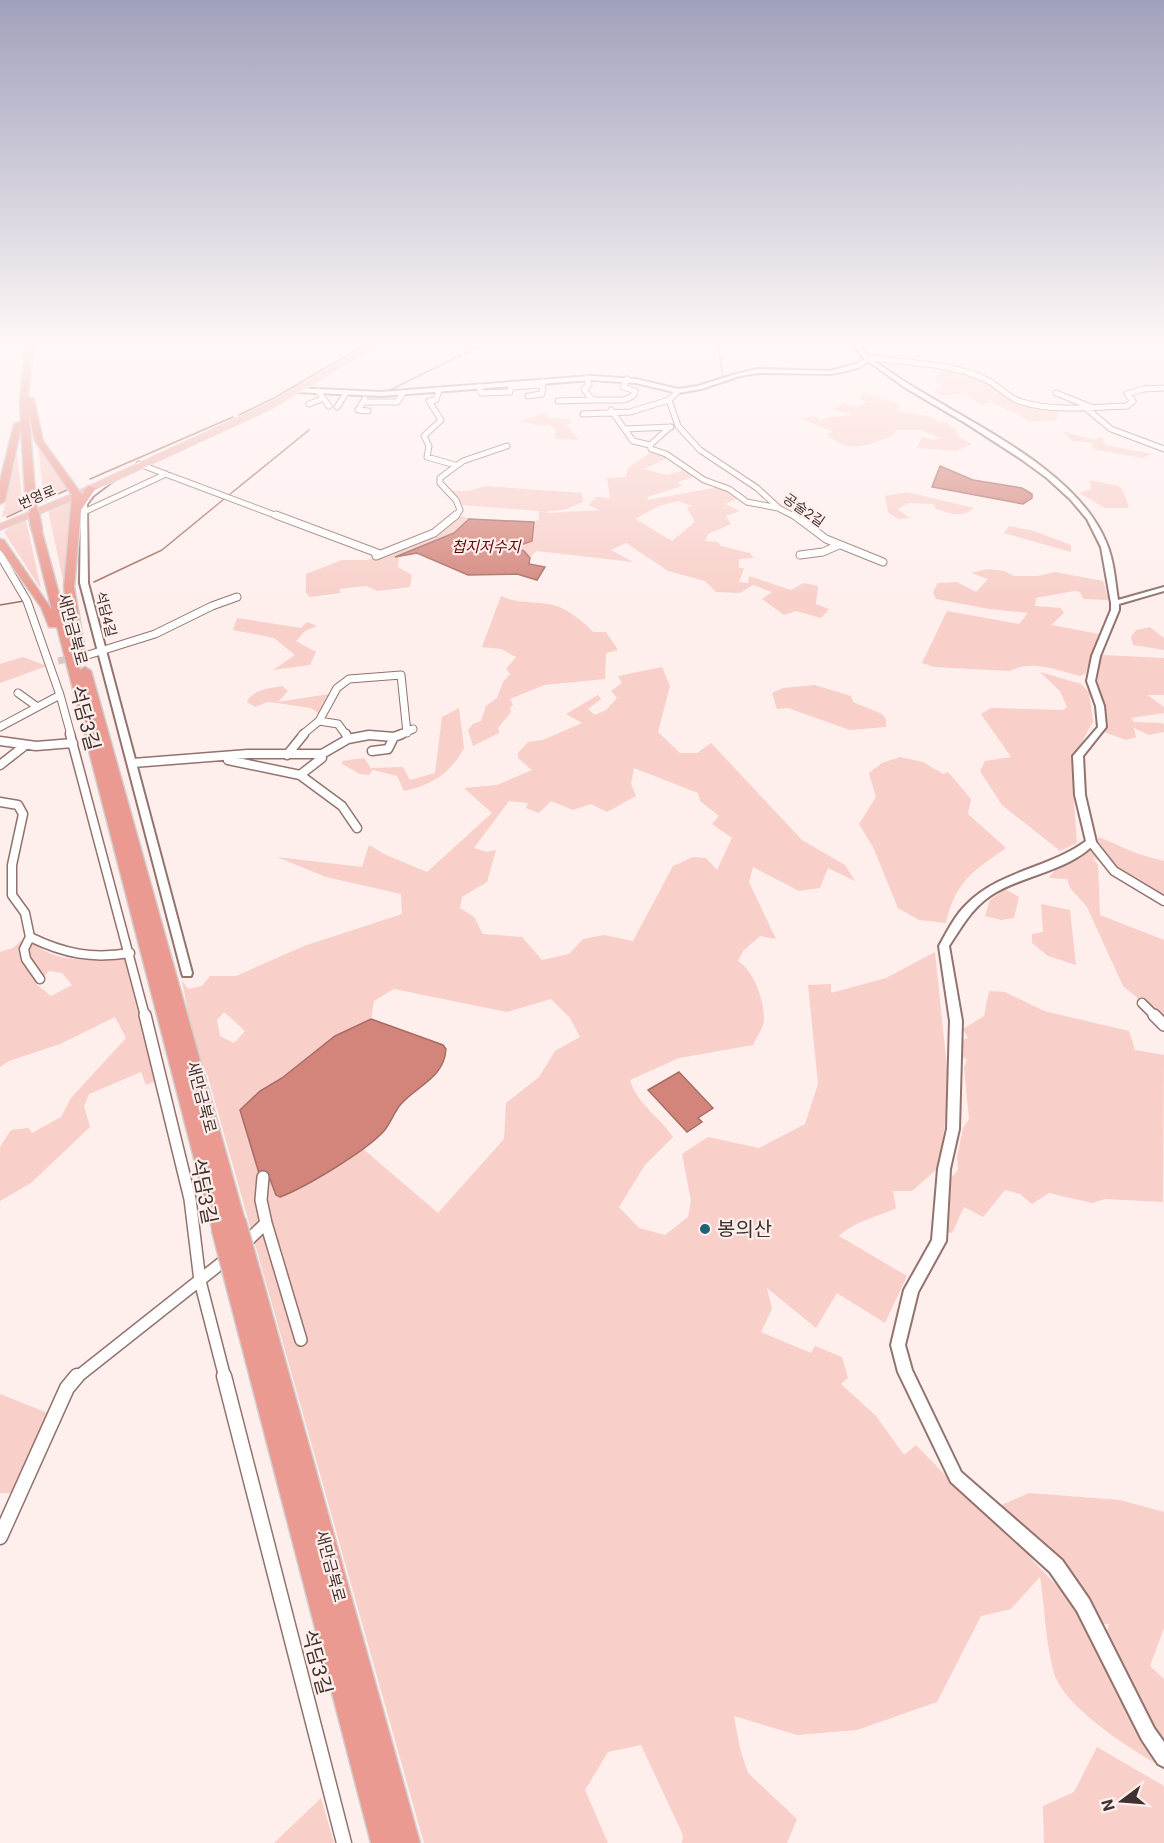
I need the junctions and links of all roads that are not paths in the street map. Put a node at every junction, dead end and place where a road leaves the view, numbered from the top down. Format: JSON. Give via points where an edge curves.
{"nodes":[{"id":1,"x":18,"y":432,"type":"edge"},
{"id":2,"x":29,"y":432,"type":"edge"},
{"id":3,"x":36,"y":432,"type":"edge"},
{"id":4,"x":210,"y":432,"type":"edge"},
{"id":5,"x":428,"y":432,"type":"edge"},
{"id":6,"x":627,"y":432,"type":"edge"},
{"id":7,"x":664,"y":432,"type":"edge"},
{"id":8,"x":684,"y":432,"type":"edge"},
{"id":9,"x":984,"y":432,"type":"edge"},
{"id":10,"x":1119,"y":432,"type":"edge"},
{"id":11,"x":630,"y":438,"type":"junction"},
{"id":12,"x":623,"y":440,"type":"dead end"},
{"id":13,"x":650,"y":445,"type":"junction"},
{"id":14,"x":507,"y":446,"type":"dead end"},
{"id":15,"x":1164,"y":449,"type":"edge"},
{"id":16,"x":141,"y":465,"type":"junction"},
{"id":17,"x":455,"y":465,"type":"junction"},
{"id":18,"x":166,"y":474,"type":"junction"},
{"id":19,"x":111,"y":479,"type":"junction"},
{"id":20,"x":90,"y":487,"type":"junction"},
{"id":21,"x":75,"y":491,"type":"junction"},
{"id":22,"x":0,"y":501,"type":"edge"},
{"id":23,"x":778,"y":508,"type":"junction"},
{"id":24,"x":81,"y":510,"type":"junction"},
{"id":25,"x":0,"y":526,"type":"edge"},
{"id":26,"x":41,"y":528,"type":"junction"},
{"id":27,"x":1,"y":544,"type":"edge"},
{"id":28,"x":839,"y":545,"type":"junction"},
{"id":29,"x":800,"y":555,"type":"dead end"},
{"id":30,"x":883,"y":562,"type":"dead end"},
{"id":31,"x":1164,"y":589,"type":"edge"},
{"id":32,"x":237,"y":597,"type":"dead end"},
{"id":33,"x":1115,"y":603,"type":"junction"},
{"id":34,"x":101,"y":651,"type":"junction"},
{"id":35,"x":84,"y":653,"type":"junction"},
{"id":36,"x":76,"y":681,"type":"junction"},
{"id":37,"x":18,"y":693,"type":"dead end"},
{"id":38,"x":60,"y":694,"type":"junction"},
{"id":39,"x":36,"y":706,"type":"junction"},
{"id":40,"x":319,"y":721,"type":"junction"},
{"id":41,"x":0,"y":727,"type":"edge"},
{"id":42,"x":394,"y":737,"type":"junction"},
{"id":43,"x":348,"y":739,"type":"junction"},
{"id":44,"x":0,"y":741,"type":"edge"},
{"id":45,"x":73,"y":743,"type":"junction"},
{"id":46,"x":23,"y":747,"type":"junction"},
{"id":47,"x":372,"y":751,"type":"dead end"},
{"id":48,"x":322,"y":754,"type":"junction"},
{"id":49,"x":287,"y":755,"type":"junction"},
{"id":50,"x":219,"y":758,"type":"junction"},
{"id":51,"x":133,"y":763,"type":"junction"},
{"id":52,"x":0,"y":765,"type":"edge"},
{"id":53,"x":300,"y":775,"type":"junction"},
{"id":54,"x":0,"y":802,"type":"edge"},
{"id":55,"x":357,"y":828,"type":"dead end"},
{"id":56,"x":1091,"y":842,"type":"junction"},
{"id":57,"x":1164,"y":901,"type":"edge"},
{"id":58,"x":30,"y":937,"type":"junction"},
{"id":59,"x":130,"y":953,"type":"junction"},
{"id":60,"x":187,"y":973,"type":"dead end"},
{"id":61,"x":40,"y":980,"type":"dead end"},
{"id":62,"x":1142,"y":1003,"type":"dead end"},
{"id":63,"x":1164,"y":1025,"type":"edge"},
{"id":64,"x":263,"y":1178,"type":"dead end"},
{"id":65,"x":266,"y":1223,"type":"junction"},
{"id":66,"x":228,"y":1224,"type":"junction"},
{"id":67,"x":241,"y":1271,"type":"junction"},
{"id":68,"x":200,"y":1281,"type":"junction"},
{"id":69,"x":301,"y":1340,"type":"dead end"},
{"id":70,"x":0,"y":1538,"type":"edge"},
{"id":71,"x":1164,"y":1758,"type":"edge"},
{"id":72,"x":344,"y":1843,"type":"edge"},
{"id":73,"x":384,"y":1843,"type":"edge"},
{"id":74,"x":407,"y":1843,"type":"edge"}],
"edges":[{"from":1,"to":22,"type":"highway"},
{"from":2,"to":26,"type":"highway","name":"새만금북로","bridge":true},
{"from":3,"to":21,"type":"highway"},
{"from":4,"to":16,"type":"main road"},
{"from":5,"to":17,"type":"street","via":[[424,436],[429,446],[428,458]]},
{"from":6,"to":11,"type":"street"},
{"from":7,"to":13,"type":"street"},
{"from":8,"to":23,"type":"street","name":"공술2길","via":[[700,450],[757,488]]},
{"from":9,"to":33,"type":"street","via":[[1016,451],[1074,500],[1096,527],[1103,541]]},
{"from":10,"to":15,"type":"street"},
{"from":11,"to":12,"type":"street"},
{"from":11,"to":13,"type":"street"},
{"from":13,"to":23,"type":"street","via":[[704,480],[756,505]]},
{"from":14,"to":17,"type":"street"},
{"from":16,"to":18,"type":"street"},
{"from":16,"to":19,"type":"main road"},
{"from":16,"to":20,"type":"main road"},
{"from":17,"to":18,"type":"street","via":[[439,480],[456,500],[459,513],[414,543],[378,555]]},
{"from":18,"to":24,"type":"street"},
{"from":19,"to":20,"type":"main road"},
{"from":19,"to":24,"type":"street","via":[[87,498]]},
{"from":20,"to":21,"type":"highway"},
{"from":20,"to":24,"type":"highway"},
{"from":21,"to":24,"type":"highway"},
{"from":21,"to":25,"type":"main road","name":"번영로"},
{"from":23,"to":28,"type":"street","name":"공술2길"},
{"from":24,"to":34,"type":"street","name":"석담4길","via":[[84,583]]},
{"from":24,"to":35,"type":"highway","via":[[69,587]]},
{"from":26,"to":35,"type":"highway","name":"새만금북로"},
{"from":26,"to":36,"type":"highway","name":"새만금북로"},
{"from":27,"to":36,"type":"highway","via":[[46,607]]},
{"from":27,"to":38,"type":"street","name":"석담3길","via":[[54,662]]},
{"from":28,"to":29,"type":"street","name":"공술2길"},
{"from":28,"to":30,"type":"street","name":"공술2길"},
{"from":31,"to":33,"type":"street"},
{"from":32,"to":34,"type":"street","via":[[216,602],[172,627]]},
{"from":33,"to":56,"type":"street","via":[[1091,681],[1102,727],[1078,756],[1080,795]]},
{"from":34,"to":35,"type":"street"},
{"from":34,"to":51,"type":"street","name":"석담4길"},
{"from":35,"to":66,"type":"highway","name":"새만금북로"},
{"from":36,"to":66,"type":"highway","name":"새만금북로"},
{"from":37,"to":39,"type":"street"},
{"from":38,"to":39,"type":"street"},
{"from":38,"to":45,"type":"street","name":"석담3길"},
{"from":39,"to":41,"type":"street"},
{"from":40,"to":42,"type":"street","via":[[337,688],[349,680],[401,675],[405,705],[402,718],[410,731]]},
{"from":40,"to":43,"type":"street","via":[[337,722]]},
{"from":40,"to":49,"type":"street"},
{"from":42,"to":43,"type":"street","via":[[369,735]]},
{"from":42,"to":47,"type":"street","via":[[388,749]]},
{"from":43,"to":48,"type":"street"},
{"from":44,"to":46,"type":"street"},
{"from":45,"to":46,"type":"street"},
{"from":45,"to":59,"type":"street","name":"석담3길"},
{"from":46,"to":52,"type":"street"},
{"from":48,"to":49,"type":"street"},
{"from":48,"to":53,"type":"street"},
{"from":49,"to":50,"type":"street"},
{"from":50,"to":51,"type":"street"},
{"from":50,"to":53,"type":"street"},
{"from":51,"to":60,"type":"street","name":"석담4길"},
{"from":53,"to":55,"type":"street","via":[[342,806]]},
{"from":54,"to":58,"type":"street","via":[[18,805],[23,814],[12,865],[12,895],[25,913]]},
{"from":56,"to":57,"type":"street","via":[[1115,874]]},
{"from":56,"to":71,"type":"street","via":[[1078,854],[1006,884],[973,904],[944,946],[956,1021],[953,1129],[944,1169],[939,1241],[911,1290],[898,1344],[916,1399],[956,1477],[1056,1566],[1083,1605]]},
{"from":58,"to":59,"type":"street","via":[[75,957]]},
{"from":58,"to":61,"type":"street","via":[[22,954]]},
{"from":59,"to":68,"type":"street","name":"석담3길","via":[[190,1199]]},
{"from":62,"to":63,"type":"street"},
{"from":64,"to":65,"type":"street","via":[[261,1200]]},
{"from":65,"to":68,"type":"street"},
{"from":65,"to":69,"type":"street"},
{"from":66,"to":67,"type":"highway","name":"새만금북로","bridge":true},
{"from":67,"to":73,"type":"highway","name":"새만금북로"},
{"from":67,"to":74,"type":"highway","name":"새만금북로"},
{"from":68,"to":70,"type":"street","via":[[79,1374],[67,1388]]},
{"from":68,"to":72,"type":"street","name":"석담3길"}]}
